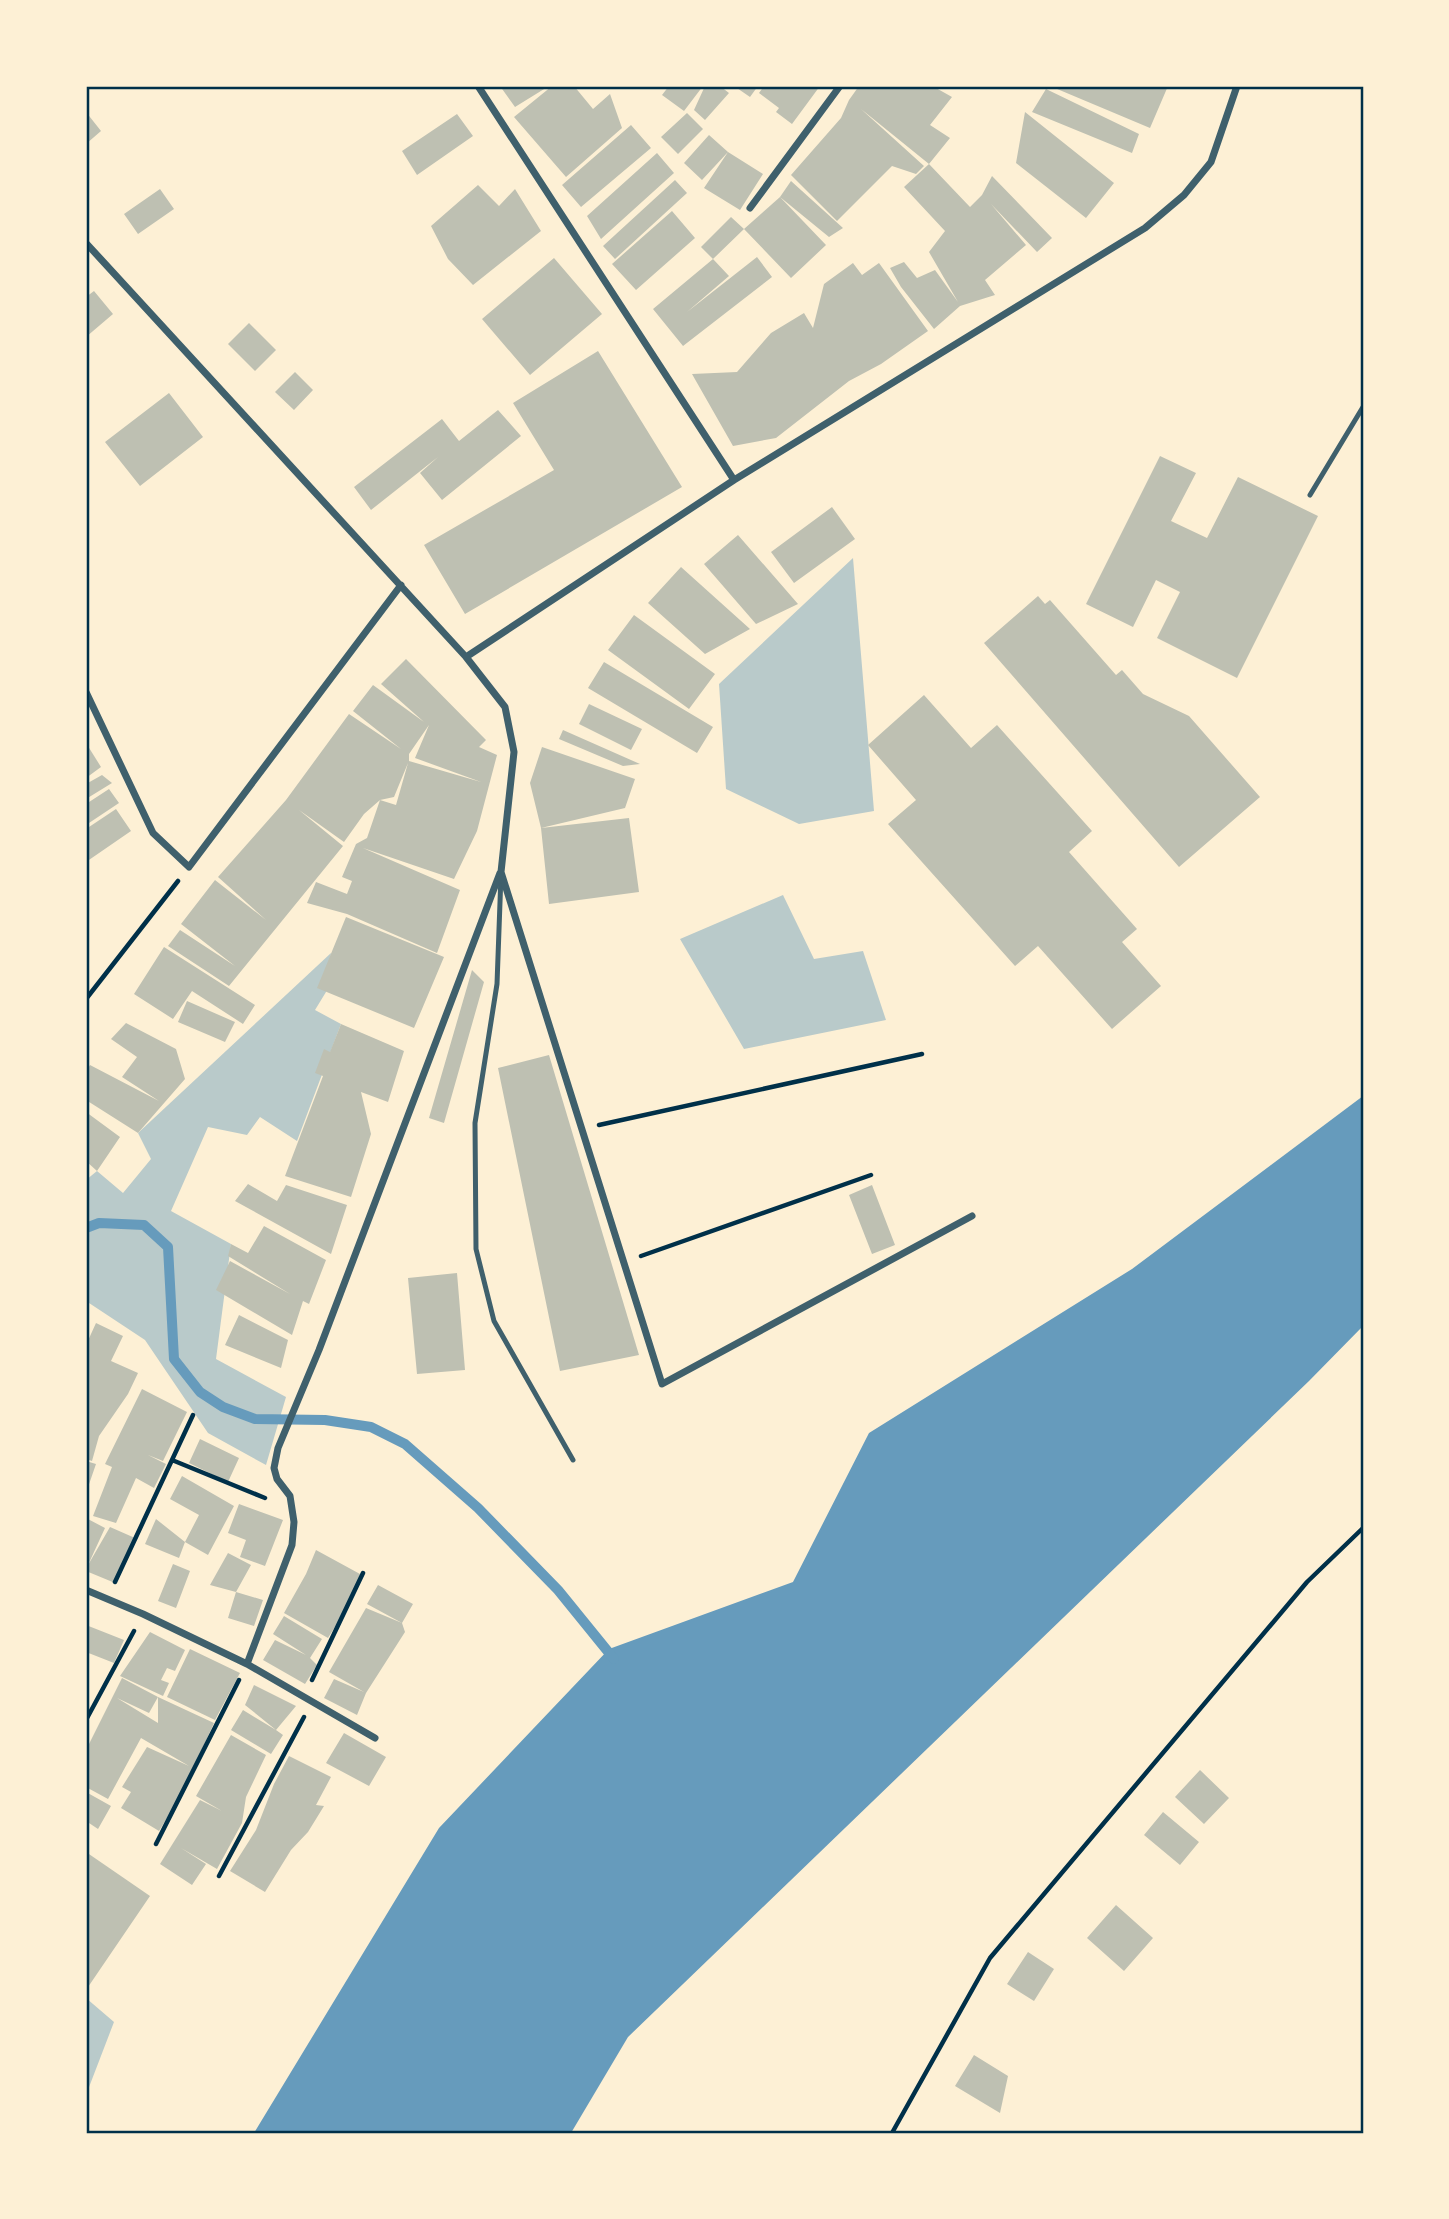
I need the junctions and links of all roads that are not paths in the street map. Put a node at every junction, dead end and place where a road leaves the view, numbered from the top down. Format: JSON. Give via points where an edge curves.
{"nodes":[{"id":1,"x":478,"y":86,"type":"edge"},
{"id":2,"x":840,"y":86,"type":"edge"},
{"id":3,"x":1237,"y":86,"type":"edge"},
{"id":4,"x":750,"y":208,"type":"dead end"},
{"id":5,"x":86,"y":243,"type":"edge"},
{"id":6,"x":1363,"y":408,"type":"edge"},
{"id":7,"x":734,"y":480,"type":"junction"},
{"id":8,"x":1310,"y":495,"type":"dead end"},
{"id":9,"x":401,"y":585,"type":"junction"},
{"id":10,"x":466,"y":657,"type":"junction"},
{"id":11,"x":86,"y":692,"type":"edge"},
{"id":12,"x":501,"y":872,"type":"junction"},
{"id":13,"x":972,"y":1216,"type":"dead end"},
{"id":14,"x":573,"y":1460,"type":"dead end"},
{"id":15,"x":86,"y":1590,"type":"edge"},
{"id":16,"x":247,"y":1664,"type":"junction"},
{"id":17,"x":375,"y":1738,"type":"dead end"}],
"edges":[{"from":1,"to":7,"type":"street"},
{"from":2,"to":4,"type":"street"},
{"from":3,"to":7,"type":"street","via":[[1210,162],[1184,195],[1145,228]]},
{"from":5,"to":9,"type":"street"},
{"from":6,"to":8,"type":"lane"},
{"from":7,"to":10,"type":"street"},
{"from":9,"to":10,"type":"street"},
{"from":9,"to":11,"type":"street","via":[[189,867],[153,833]]},
{"from":10,"to":12,"type":"street","via":[[505,707],[513,752]]},
{"from":12,"to":13,"type":"street","via":[[662,1384]]},
{"from":12,"to":14,"type":"lane","via":[[497,984],[475,1123],[476,1249],[494,1321]]},
{"from":12,"to":16,"type":"street","via":[[278,1448],[274,1468],[290,1496],[292,1545]]},
{"from":15,"to":16,"type":"street"},
{"from":16,"to":17,"type":"street"}]}
